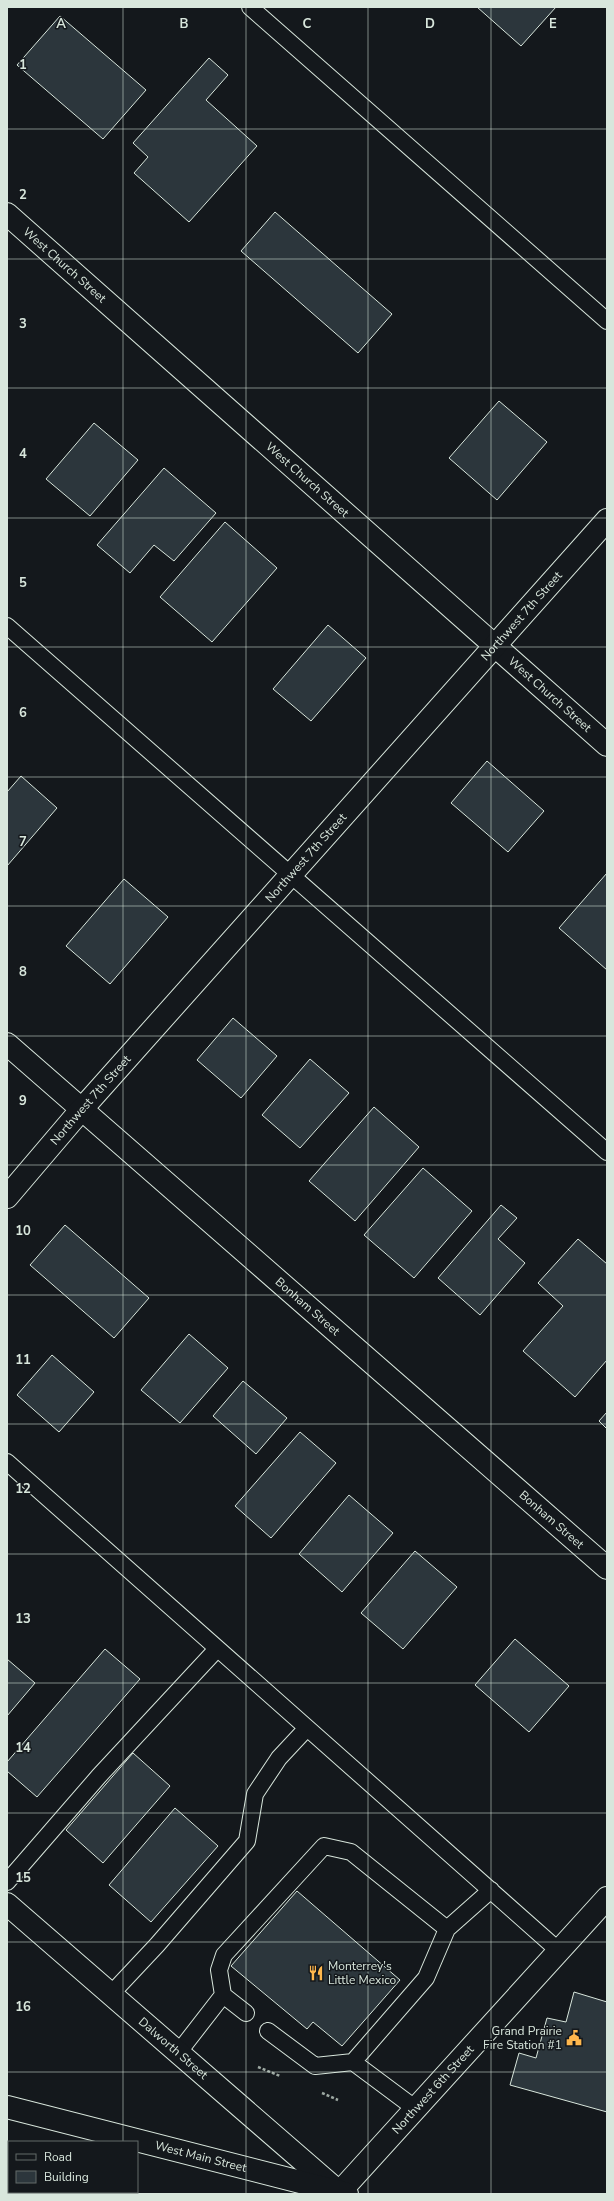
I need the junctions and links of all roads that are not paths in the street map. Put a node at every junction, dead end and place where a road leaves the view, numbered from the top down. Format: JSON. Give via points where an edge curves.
{"nodes":[{"id":1,"x":250,"y":7,"type":"edge"},
{"id":2,"x":7,"y":214,"type":"edge"},
{"id":3,"x":607,"y":321,"type":"edge"},
{"id":4,"x":607,"y":520,"type":"edge"},
{"id":5,"x":7,"y":626,"type":"edge"},
{"id":6,"x":494,"y":646,"type":"junction"},
{"id":7,"x":607,"y":745,"type":"edge"},
{"id":8,"x":291,"y":874,"type":"junction"},
{"id":9,"x":7,"y":1044,"type":"edge"},
{"id":10,"x":82,"y":1110,"type":"junction"},
{"id":11,"x":607,"y":1152,"type":"edge"},
{"id":12,"x":7,"y":1197,"type":"edge"},
{"id":13,"x":7,"y":1462,"type":"edge"},
{"id":14,"x":607,"y":1568,"type":"edge"},
{"id":15,"x":218,"y":1649,"type":"junction"},
{"id":16,"x":307,"y":1728,"type":"junction"},
{"id":17,"x":7,"y":1882,"type":"edge"},
{"id":18,"x":491,"y":1890,"type":"junction"},
{"id":19,"x":607,"y":1898,"type":"edge"},
{"id":20,"x":7,"y":1904,"type":"edge"},
{"id":21,"x":447,"y":1929,"type":"junction"},
{"id":22,"x":559,"y":1951,"type":"junction"},
{"id":23,"x":111,"y":1994,"type":"junction"},
{"id":24,"x":223,"y":1995,"type":"junction"},
{"id":25,"x":246,"y":2013,"type":"dead end"},
{"id":26,"x":268,"y":2031,"type":"dead end"},
{"id":27,"x":178,"y":2053,"type":"junction"},
{"id":28,"x":353,"y":2062,"type":"junction"},
{"id":29,"x":7,"y":2107,"type":"edge"},
{"id":30,"x":416,"y":2109,"type":"junction"},
{"id":31,"x":341,"y":2193,"type":"edge"}],
"edges":[{"from":1,"to":3,"type":"lane"},
{"from":2,"to":6,"type":"street","name":"West Church Street"},
{"from":4,"to":6,"type":"street","name":"Northwest 7th Street"},
{"from":5,"to":8,"type":"lane"},
{"from":6,"to":7,"type":"street","name":"West Church Street"},
{"from":6,"to":8,"type":"street","name":"Northwest 7th Street"},
{"from":8,"to":10,"type":"street","name":"Northwest 7th Street"},
{"from":8,"to":11,"type":"lane"},
{"from":9,"to":10,"type":"street","name":"Bonham Street"},
{"from":10,"to":12,"type":"street","name":"Northwest 7th Street"},
{"from":10,"to":14,"type":"street","name":"Bonham Street"},
{"from":13,"to":15,"type":"lane"},
{"from":15,"to":16,"type":"lane"},
{"from":15,"to":17,"type":"lane","via":[[99,1776]]},
{"from":16,"to":18,"type":"lane"},
{"from":16,"to":23,"type":"lane","via":[[279,1758],[255,1794],[247,1841]]},
{"from":18,"to":21,"type":"lane"},
{"from":18,"to":22,"type":"lane"},
{"from":19,"to":22,"type":"street","name":"Northwest 6th Street"},
{"from":20,"to":23,"type":"street","name":"Dalworth Street"},
{"from":21,"to":24,"type":"lane","via":[[351,1852],[324,1846],[224,1955],[219,1970]]},
{"from":21,"to":28,"type":"lane","via":[[426,1978]]},
{"from":22,"to":30,"type":"street","name":"Northwest 6th Street"},
{"from":23,"to":27,"type":"street","name":"Dalworth Street"},
{"from":24,"to":25,"type":"lane"},
{"from":24,"to":27,"type":"lane"},
{"from":26,"to":28,"type":"lane","via":[[315,2066]]},
{"from":27,"to":31,"type":"street","name":"Dalworth Street"},
{"from":28,"to":30,"type":"lane"},
{"from":29,"to":31,"type":"street","name":"West Main Street"},
{"from":30,"to":31,"type":"street","name":"Northwest 6th Street"}]}
